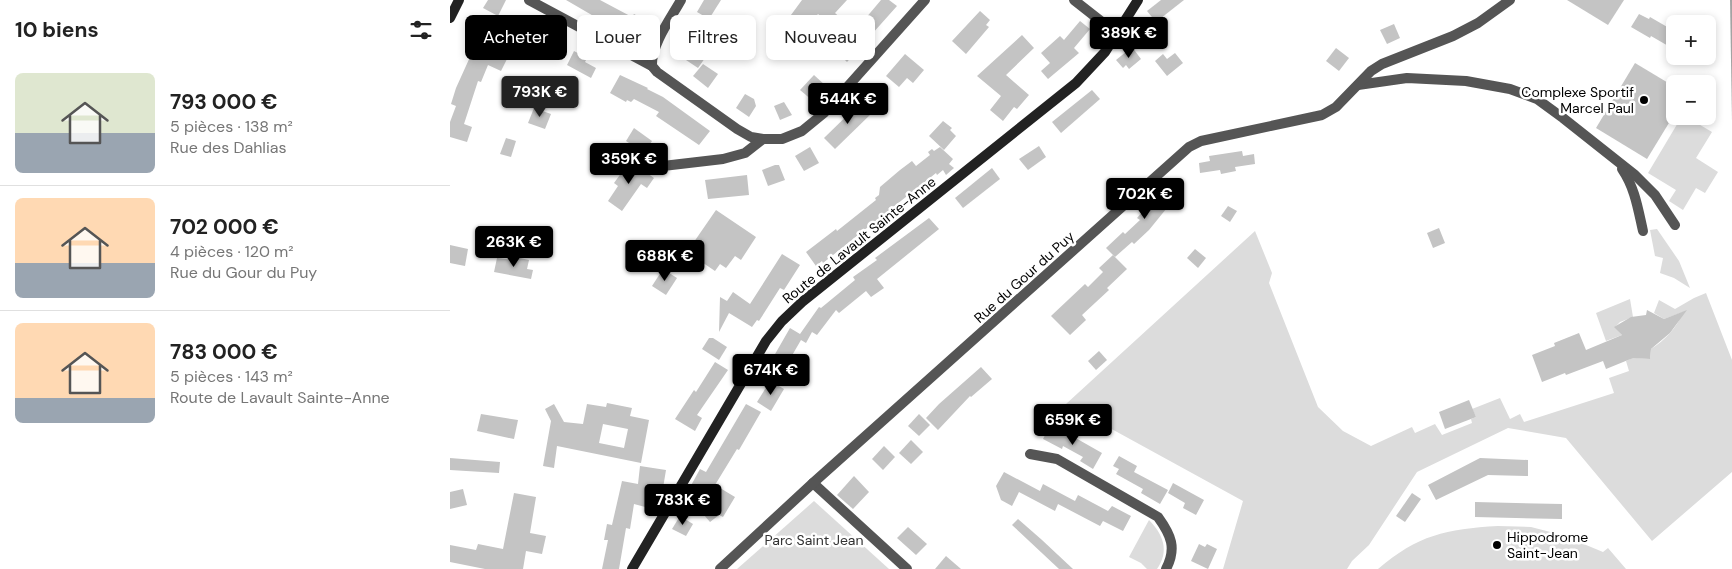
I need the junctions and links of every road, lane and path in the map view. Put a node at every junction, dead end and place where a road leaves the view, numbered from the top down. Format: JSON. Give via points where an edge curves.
{"nodes":[{"id":1,"x":459,"y":0,"type":"edge"},
{"id":2,"x":530,"y":0,"type":"edge"},
{"id":3,"x":681,"y":0,"type":"edge"},
{"id":4,"x":925,"y":0,"type":"edge"},
{"id":5,"x":1074,"y":0,"type":"edge"},
{"id":6,"x":1138,"y":0,"type":"edge"},
{"id":7,"x":1510,"y":0,"type":"edge"},
{"id":8,"x":450,"y":18,"type":"edge"},
{"id":9,"x":1116,"y":33,"type":"junction"},
{"id":10,"x":652,"y":66,"type":"junction"},
{"id":11,"x":1358,"y":85,"type":"junction"},
{"id":12,"x":763,"y":139,"type":"junction"},
{"id":13,"x":1614,"y":158,"type":"junction"},
{"id":14,"x":663,"y":166,"type":"dead end"},
{"id":15,"x":1675,"y":225,"type":"dead end"},
{"id":16,"x":1643,"y":231,"type":"dead end"},
{"id":17,"x":1030,"y":454,"type":"dead end"},
{"id":18,"x":813,"y":483,"type":"junction"},
{"id":19,"x":632,"y":569,"type":"edge"},
{"id":20,"x":720,"y":569,"type":"edge"},
{"id":21,"x":907,"y":569,"type":"edge"},
{"id":22,"x":1166,"y":569,"type":"edge"}],
"edges":[{"from":1,"to":8,"type":"street"},
{"from":2,"to":10,"type":"street"},
{"from":3,"to":10,"type":"street","via":[[655,46]]},
{"from":4,"to":12,"type":"street","via":[[824,113],[802,131],[782,139]]},
{"from":5,"to":9,"type":"street"},
{"from":6,"to":9,"type":"street","name":"Route de Lavault Sainte-Anne"},
{"from":7,"to":11,"type":"street","name":"Rue du Gour du Puy","via":[[1453,36],[1382,64]]},
{"from":9,"to":19,"type":"street","name":"Route de Lavault Sainte-Anne","via":[[1105,52],[1076,83],[782,321],[766,341]]},
{"from":10,"to":12,"type":"street","via":[[737,129]]},
{"from":11,"to":13,"type":"street","via":[[1407,78],[1466,81],[1510,89],[1537,99]]},
{"from":11,"to":18,"type":"street","name":"Rue du Gour du Puy","via":[[1336,107],[1322,115],[1201,141],[1189,147]]},
{"from":12,"to":14,"type":"street","via":[[745,152],[723,159]]},
{"from":13,"to":15,"type":"street","via":[[1655,195]]},
{"from":13,"to":16,"type":"street","via":[[1635,193]]},
{"from":17,"to":22,"type":"street","via":[[1057,459],[1158,517],[1168,530],[1172,547]]},
{"from":18,"to":20,"type":"street","name":"Rue du Gour du Puy"},
{"from":18,"to":21,"type":"street"}]}
